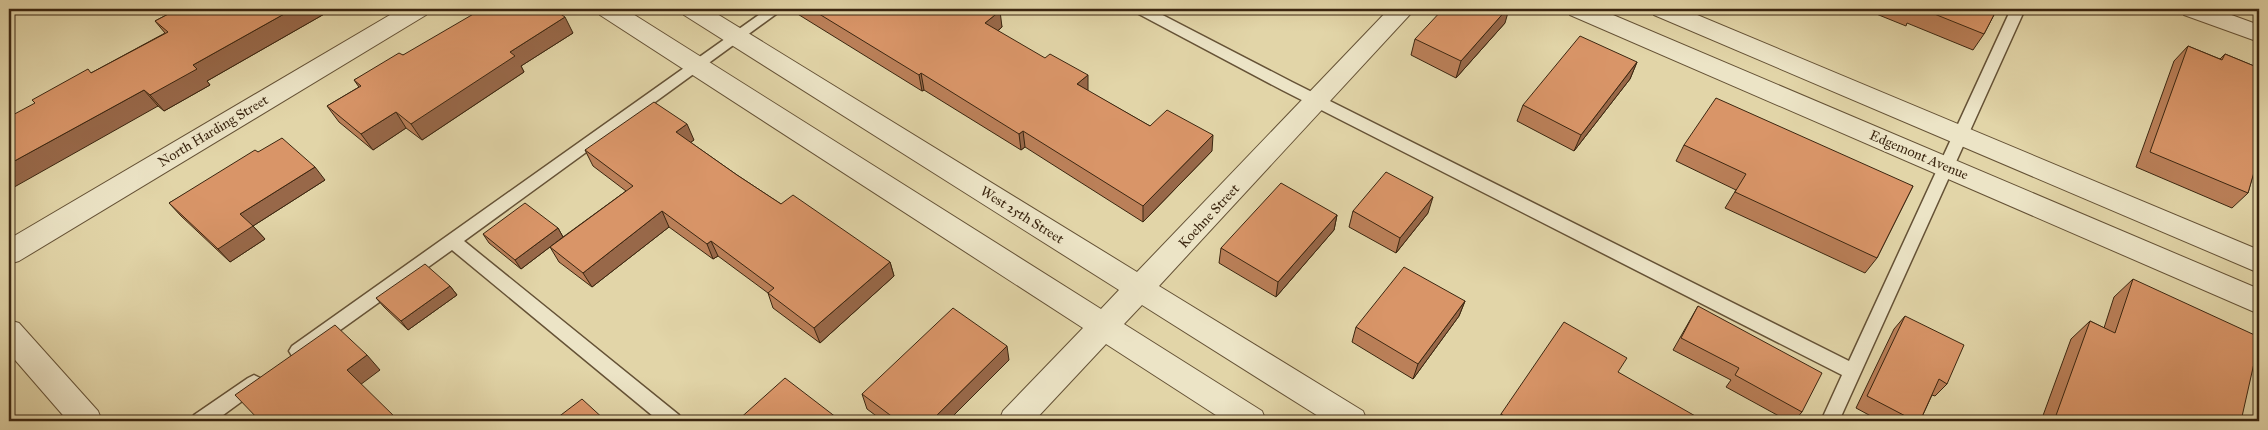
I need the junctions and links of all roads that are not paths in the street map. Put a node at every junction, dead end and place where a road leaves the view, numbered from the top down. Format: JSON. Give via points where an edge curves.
{"nodes":[{"id":1,"x":418,"y":9,"type":"edge"},
{"id":2,"x":608,"y":9,"type":"edge"},
{"id":3,"x":692,"y":9,"type":"edge"},
{"id":4,"x":776,"y":9,"type":"edge"},
{"id":5,"x":1140,"y":9,"type":"edge"},
{"id":6,"x":1403,"y":9,"type":"edge"},
{"id":7,"x":1578,"y":9,"type":"edge"},
{"id":8,"x":1662,"y":9,"type":"edge"},
{"id":9,"x":2018,"y":9,"type":"edge"},
{"id":10,"x":2192,"y":9,"type":"edge"},
{"id":11,"x":2259,"y":34,"type":"edge"},
{"id":12,"x":737,"y":37,"type":"junction"},
{"id":13,"x":696,"y":66,"type":"junction"},
{"id":14,"x":1318,"y":100,"type":"junction"},
{"id":15,"x":1961,"y":136,"type":"junction"},
{"id":16,"x":1947,"y":168,"type":"junction"},
{"id":17,"x":452,"y":241,"type":"junction"},
{"id":18,"x":9,"y":252,"type":"edge"},
{"id":19,"x":2259,"y":262,"type":"edge"},
{"id":20,"x":1139,"y":288,"type":"junction"},
{"id":21,"x":2259,"y":302,"type":"edge"},
{"id":22,"x":1103,"y":327,"type":"junction"},
{"id":23,"x":9,"y":332,"type":"edge"},
{"id":24,"x":282,"y":363,"type":"edge"},
{"id":25,"x":1853,"y":372,"type":"junction"},
{"id":26,"x":266,"y":375,"type":"edge"},
{"id":27,"x":88,"y":421,"type":"edge"},
{"id":28,"x":201,"y":421,"type":"edge"},
{"id":29,"x":672,"y":421,"type":"edge"},
{"id":30,"x":1014,"y":421,"type":"edge"},
{"id":31,"x":1251,"y":421,"type":"edge"},
{"id":32,"x":1352,"y":421,"type":"edge"},
{"id":33,"x":1830,"y":421,"type":"edge"}],
"edges":[{"from":1,"to":18,"type":"street","name":"North Harding Street"},
{"from":2,"to":13,"type":"street"},
{"from":3,"to":12,"type":"street","name":"West 25th Street"},
{"from":4,"to":12,"type":"lane"},
{"from":5,"to":14,"type":"lane"},
{"from":6,"to":14,"type":"street","name":"Koehne Street"},
{"from":7,"to":16,"type":"street","name":"Edgemont Avenue"},
{"from":8,"to":15,"type":"street"},
{"from":9,"to":15,"type":"lane"},
{"from":10,"to":11,"type":"street"},
{"from":12,"to":13,"type":"lane"},
{"from":12,"to":20,"type":"street","name":"West 25th Street"},
{"from":13,"to":17,"type":"lane"},
{"from":13,"to":22,"type":"street"},
{"from":14,"to":20,"type":"street","name":"Koehne Street"},
{"from":14,"to":25,"type":"lane"},
{"from":15,"to":16,"type":"lane"},
{"from":15,"to":19,"type":"street"},
{"from":16,"to":21,"type":"street","name":"Edgemont Avenue"},
{"from":16,"to":25,"type":"lane"},
{"from":17,"to":24,"type":"lane"},
{"from":17,"to":29,"type":"lane"},
{"from":20,"to":22,"type":"street","name":"Koehne Street"},
{"from":20,"to":32,"type":"street","name":"West 25th Street"},
{"from":22,"to":30,"type":"street","name":"Koehne Street"},
{"from":22,"to":31,"type":"street"},
{"from":23,"to":27,"type":"street"},
{"from":25,"to":33,"type":"lane"},
{"from":26,"to":28,"type":"lane"}]}
